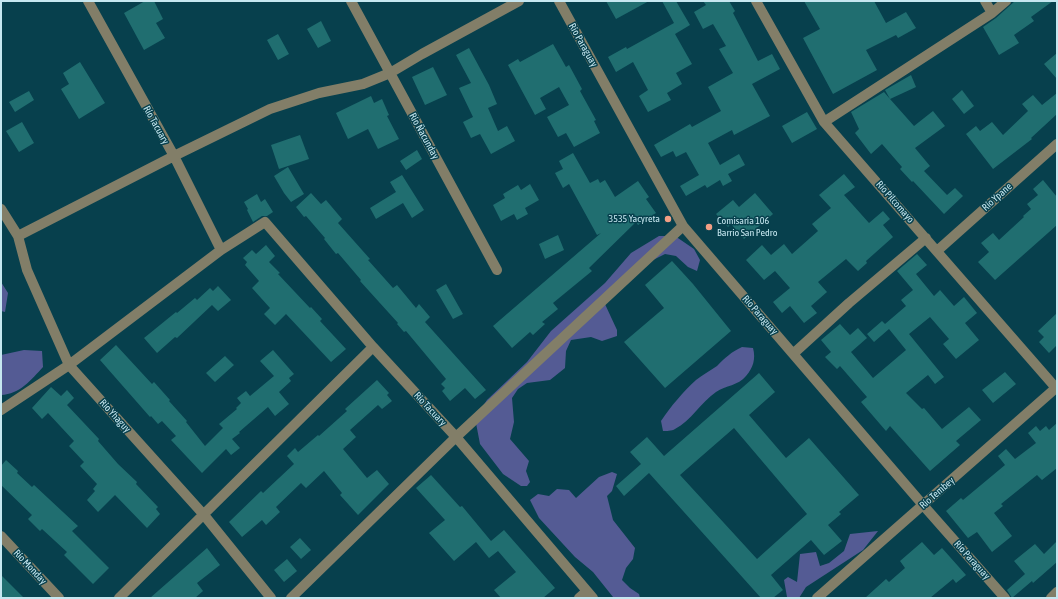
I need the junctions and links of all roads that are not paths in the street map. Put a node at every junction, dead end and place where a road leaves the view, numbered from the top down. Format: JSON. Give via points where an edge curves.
{"nodes":[{"id":1,"x":88,"y":1,"type":"edge"},
{"id":2,"x":351,"y":1,"type":"edge"},
{"id":3,"x":519,"y":1,"type":"edge"},
{"id":4,"x":559,"y":1,"type":"edge"},
{"id":5,"x":756,"y":1,"type":"edge"},
{"id":6,"x":985,"y":1,"type":"edge"},
{"id":7,"x":1006,"y":1,"type":"edge"},
{"id":8,"x":992,"y":14,"type":"junction"},
{"id":9,"x":390,"y":74,"type":"junction"},
{"id":10,"x":824,"y":122,"type":"junction"},
{"id":11,"x":1057,"y":144,"type":"edge"},
{"id":12,"x":174,"y":156,"type":"junction"},
{"id":13,"x":1,"y":209,"type":"edge"},
{"id":14,"x":684,"y":226,"type":"junction"},
{"id":15,"x":18,"y":236,"type":"junction"},
{"id":16,"x":926,"y":238,"type":"junction"},
{"id":17,"x":221,"y":250,"type":"junction"},
{"id":18,"x":937,"y":250,"type":"junction"},
{"id":19,"x":497,"y":270,"type":"dead end"},
{"id":20,"x":373,"y":348,"type":"junction"},
{"id":21,"x":794,"y":354,"type":"junction"},
{"id":22,"x":69,"y":364,"type":"junction"},
{"id":23,"x":1057,"y":387,"type":"edge"},
{"id":24,"x":1,"y":410,"type":"edge"},
{"id":25,"x":456,"y":438,"type":"junction"},
{"id":26,"x":923,"y":505,"type":"junction"},
{"id":27,"x":204,"y":515,"type":"junction"},
{"id":28,"x":1,"y":536,"type":"edge"},
{"id":29,"x":1057,"y":592,"type":"edge"},
{"id":30,"x":590,"y":594,"type":"edge"},
{"id":31,"x":59,"y":598,"type":"edge"},
{"id":32,"x":119,"y":598,"type":"edge"},
{"id":33,"x":271,"y":598,"type":"edge"},
{"id":34,"x":291,"y":598,"type":"edge"},
{"id":35,"x":579,"y":598,"type":"edge"},
{"id":36,"x":817,"y":598,"type":"edge"},
{"id":37,"x":1005,"y":598,"type":"edge"},
{"id":38,"x":1051,"y":598,"type":"edge"}],
"edges":[{"from":1,"to":12,"type":"street","name":"Río Tacuary"},
{"from":2,"to":9,"type":"street","name":"Río Ñacunday"},
{"from":3,"to":9,"type":"street"},
{"from":4,"to":14,"type":"street","name":"Río Paraguay"},
{"from":5,"to":10,"type":"street","name":"Río Pilcomayo"},
{"from":6,"to":8,"type":"street"},
{"from":7,"to":8,"type":"street"},
{"from":8,"to":10,"type":"street"},
{"from":9,"to":12,"type":"street","via":[[363,84],[319,93],[270,109]]},
{"from":9,"to":19,"type":"street","name":"Río Ñacunday"},
{"from":10,"to":16,"type":"street","name":"Río Pilcomayo"},
{"from":11,"to":18,"type":"street","name":"Río Ypane"},
{"from":12,"to":15,"type":"street"},
{"from":12,"to":17,"type":"street","name":"Río Tacuary"},
{"from":13,"to":15,"type":"street","name":"Río Yhaguy"},
{"from":14,"to":21,"type":"street","name":"Río Paraguay"},
{"from":14,"to":25,"type":"street"},
{"from":15,"to":22,"type":"street","name":"Río Yhaguy","via":[[26,270]]},
{"from":16,"to":18,"type":"street","name":"Río Pilcomayo"},
{"from":16,"to":21,"type":"street","via":[[849,303]]},
{"from":17,"to":20,"type":"street","name":"Río Tacuary","via":[[265,222]]},
{"from":17,"to":22,"type":"street"},
{"from":18,"to":23,"type":"street","name":"Río Pilcomayo"},
{"from":20,"to":25,"type":"street","name":"Río Tacuary"},
{"from":20,"to":27,"type":"street"},
{"from":21,"to":26,"type":"street","name":"Río Paraguay"},
{"from":22,"to":24,"type":"street"},
{"from":22,"to":27,"type":"street","name":"Río Yhaguy"},
{"from":23,"to":26,"type":"street","name":"Río Tembey"},
{"from":25,"to":30,"type":"street","name":"Río Tacuary"},
{"from":25,"to":34,"type":"street"},
{"from":26,"to":36,"type":"street","name":"Río Tembey"},
{"from":26,"to":37,"type":"street","name":"Río Paraguay"},
{"from":27,"to":32,"type":"street"},
{"from":27,"to":33,"type":"street","name":"Río Yhaguy"},
{"from":28,"to":31,"type":"street","name":"Río Monday"},
{"from":29,"to":38,"type":"street"},
{"from":30,"to":35,"type":"street"}]}
